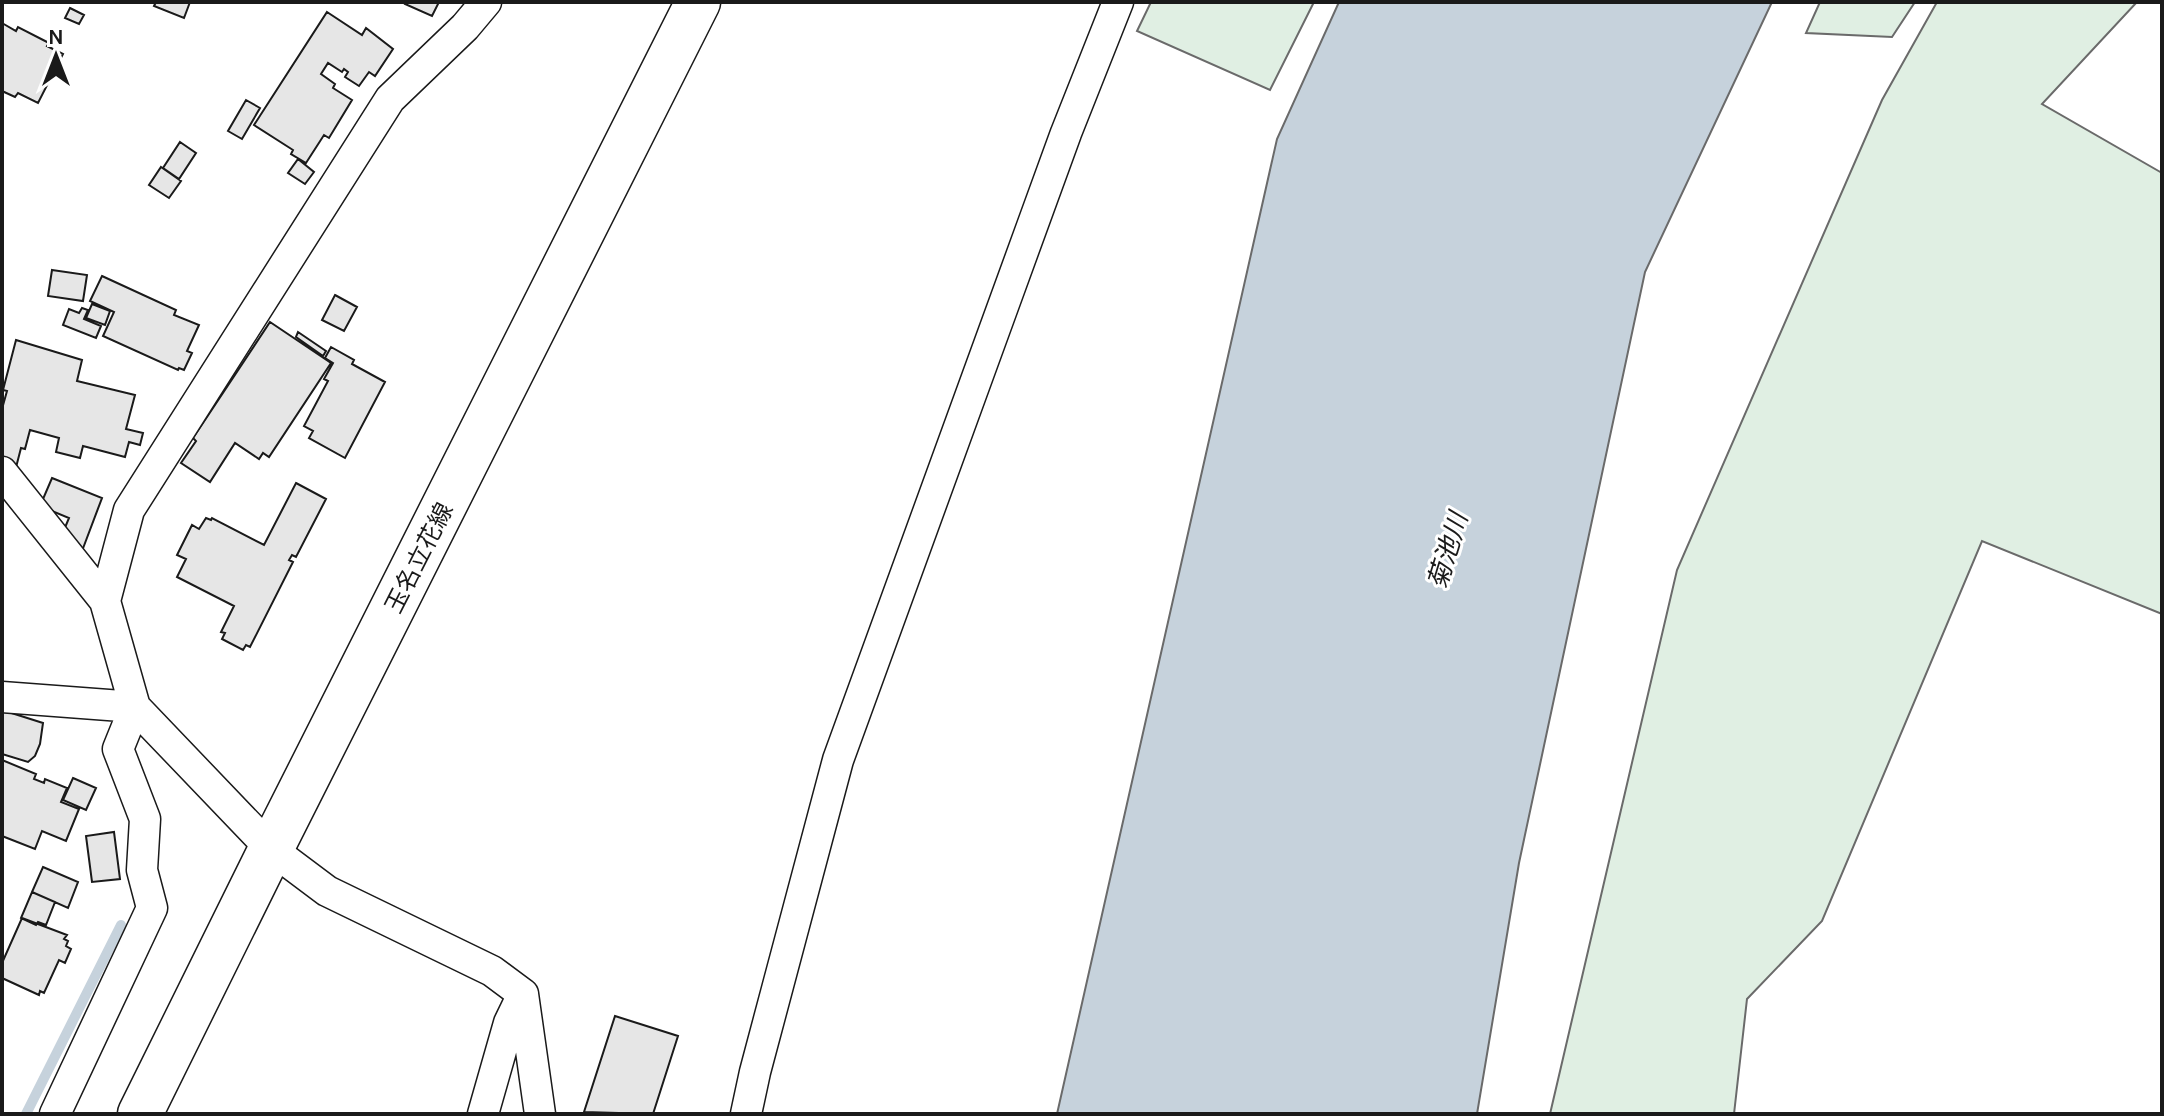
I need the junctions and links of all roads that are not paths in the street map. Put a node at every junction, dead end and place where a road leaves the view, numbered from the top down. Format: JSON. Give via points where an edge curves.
{"nodes":[{"id":1,"x":486,"y":2,"type":"edge"},
{"id":2,"x":698,"y":2,"type":"edge"},
{"id":3,"x":1118,"y":2,"type":"edge"},
{"id":4,"x":2,"y":472,"type":"edge"},
{"id":5,"x":105,"y":601,"type":"junction"},
{"id":6,"x":2,"y":697,"type":"edge"},
{"id":7,"x":135,"y":707,"type":"junction"},
{"id":8,"x":271,"y":849,"type":"junction"},
{"id":9,"x":523,"y":994,"type":"junction"},
{"id":10,"x":55,"y":1114,"type":"edge"},
{"id":11,"x":140,"y":1114,"type":"edge"},
{"id":12,"x":483,"y":1114,"type":"edge"},
{"id":13,"x":540,"y":1114,"type":"edge"},
{"id":14,"x":746,"y":1114,"type":"edge"}],
"edges":[{"from":1,"to":5,"type":"street","via":[[390,99],[129,510]]},
{"from":2,"to":8,"type":"main road","name":"玉名立花線"},
{"from":3,"to":14,"type":"street","via":[[838,760]]},
{"from":4,"to":5,"type":"street"},
{"from":5,"to":7,"type":"street"},
{"from":6,"to":7,"type":"street"},
{"from":7,"to":8,"type":"street"},
{"from":7,"to":10,"type":"street","via":[[118,749],[145,819],[142,870],[152,908]]},
{"from":8,"to":9,"type":"street","via":[[327,891],[492,971]]},
{"from":8,"to":11,"type":"main road","name":"玉名立花線"},
{"from":9,"to":12,"type":"street","via":[[509,1023]]},
{"from":9,"to":13,"type":"street"}]}
